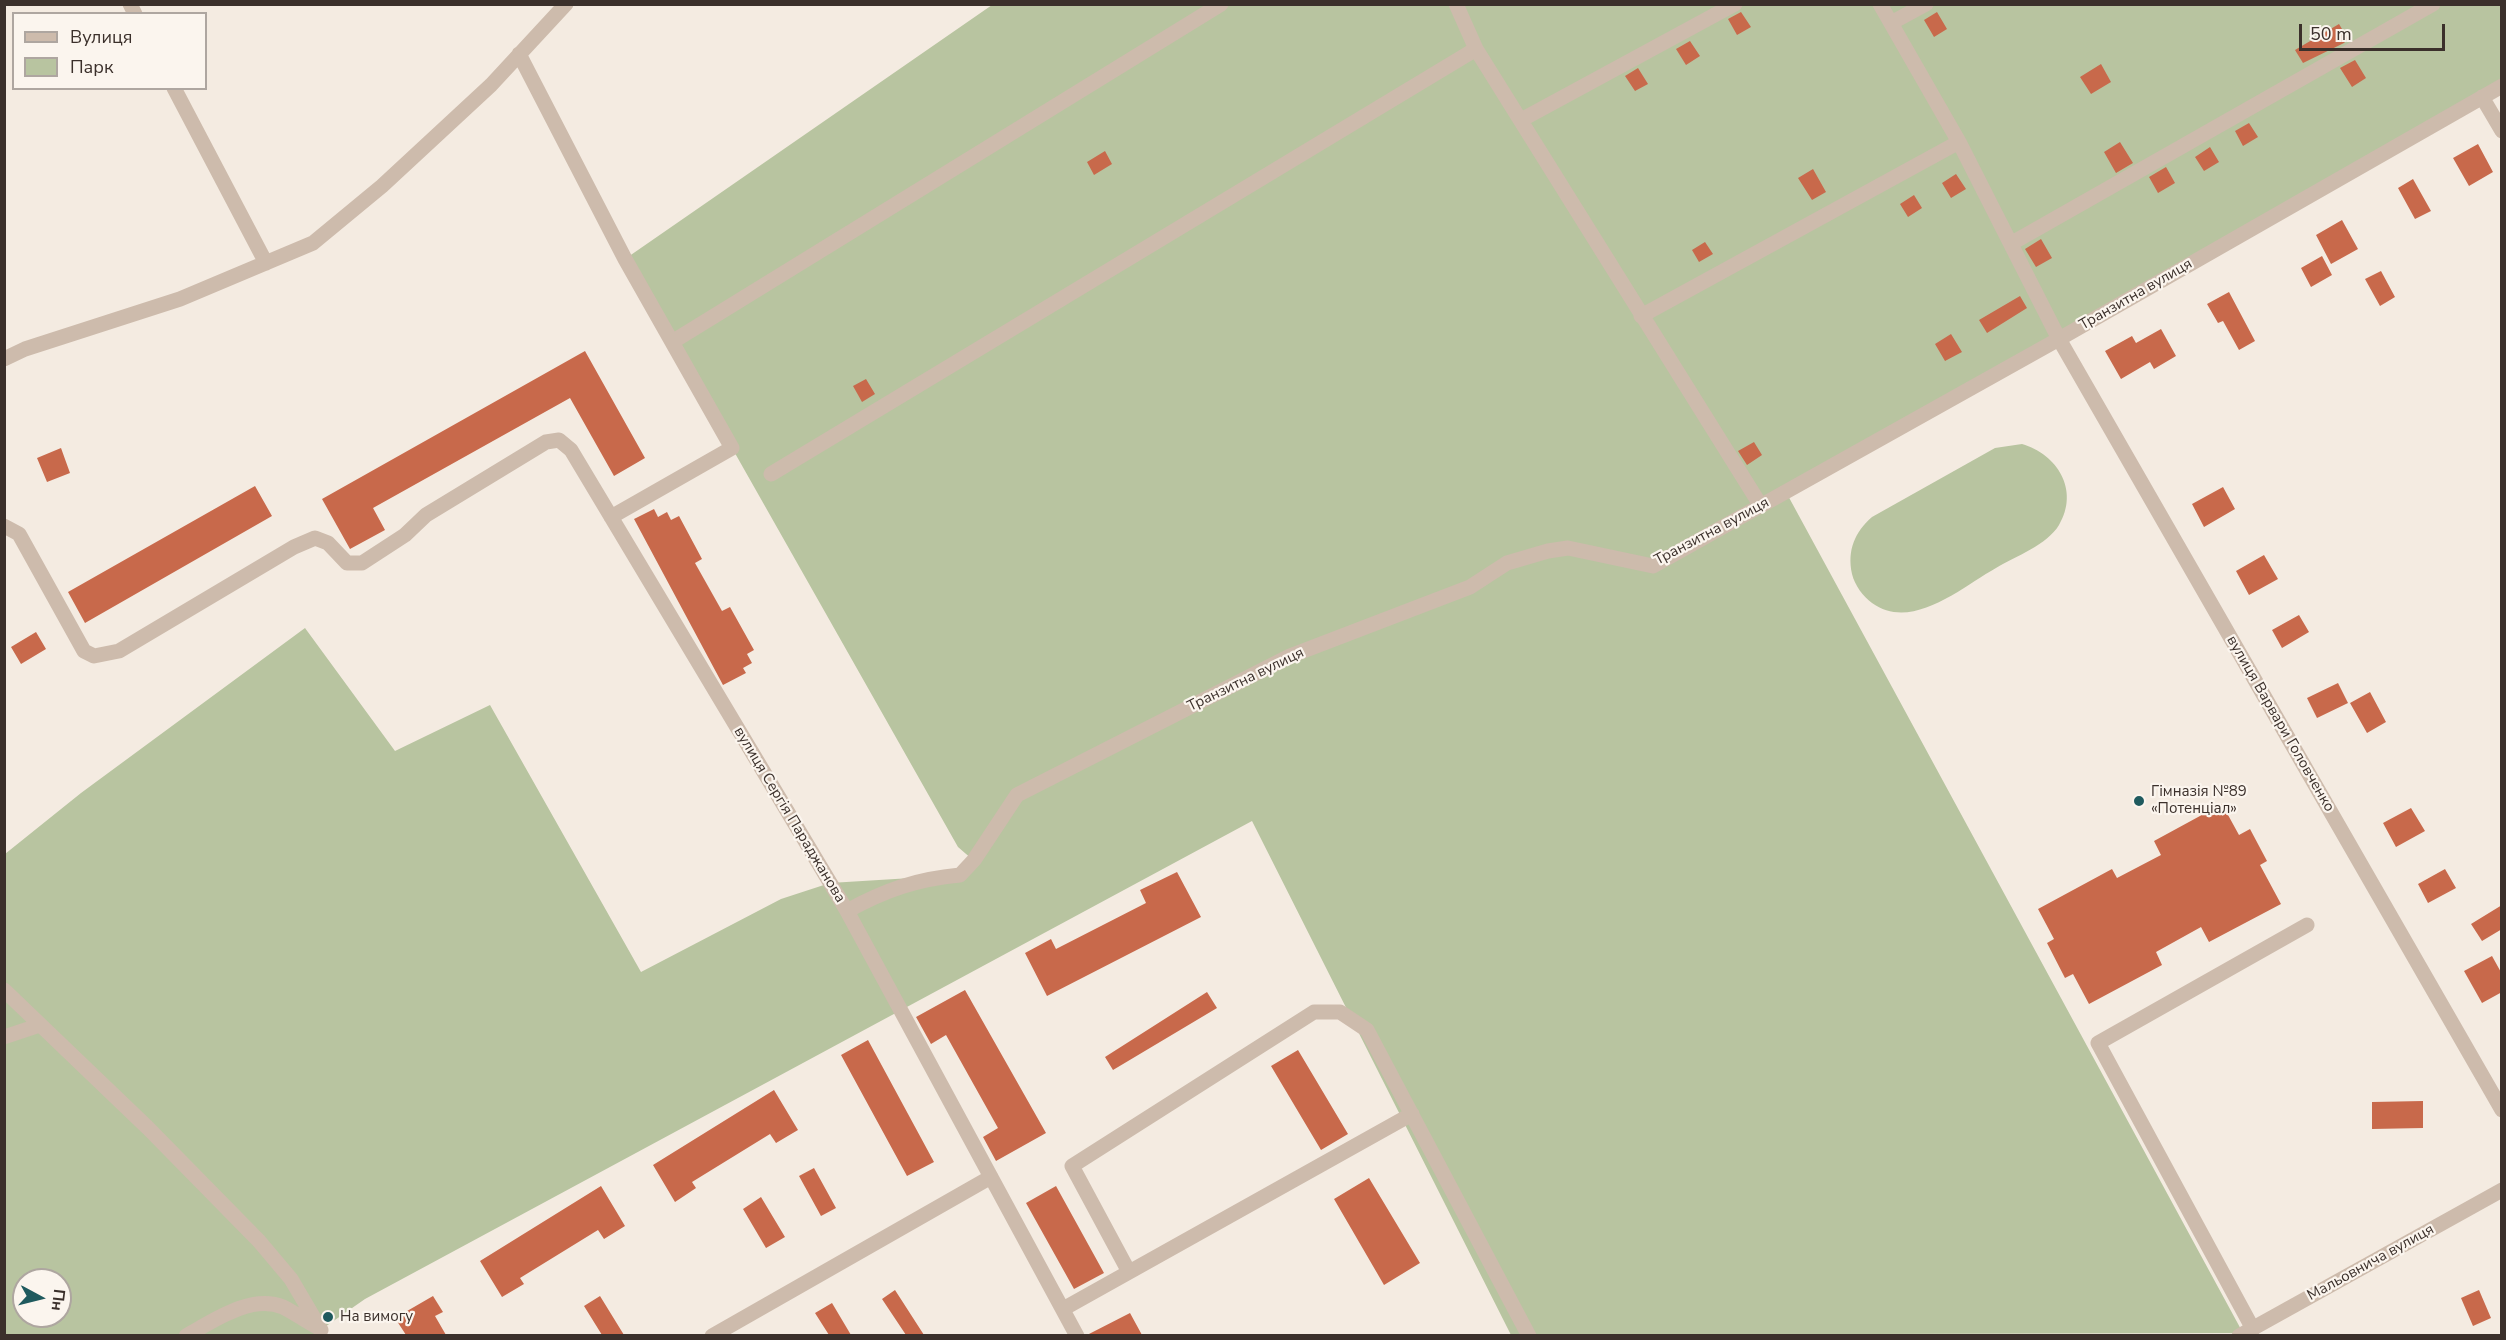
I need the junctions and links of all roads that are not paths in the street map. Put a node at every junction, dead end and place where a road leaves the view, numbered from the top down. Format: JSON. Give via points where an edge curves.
{"nodes":[{"id":1,"x":566,"y":4,"type":"edge"},
{"id":2,"x":1221,"y":4,"type":"edge"},
{"id":3,"x":1456,"y":4,"type":"edge"},
{"id":4,"x":1735,"y":4,"type":"edge"},
{"id":5,"x":1880,"y":4,"type":"edge"},
{"id":6,"x":1926,"y":4,"type":"edge"},
{"id":7,"x":2433,"y":4,"type":"edge"},
{"id":8,"x":1892,"y":23,"type":"junction"},
{"id":9,"x":1476,"y":49,"type":"junction"},
{"id":10,"x":519,"y":54,"type":"junction"},
{"id":11,"x":2502,"y":86,"type":"edge"},
{"id":12,"x":175,"y":90,"type":"edge"},
{"id":13,"x":2482,"y":97,"type":"junction"},
{"id":14,"x":1521,"y":120,"type":"junction"},
{"id":15,"x":2502,"y":131,"type":"edge"},
{"id":16,"x":1959,"y":142,"type":"junction"},
{"id":17,"x":2012,"y":243,"type":"junction"},
{"id":18,"x":266,"y":263,"type":"junction"},
{"id":19,"x":1641,"y":316,"type":"junction"},
{"id":20,"x":2059,"y":339,"type":"junction"},
{"id":21,"x":672,"y":342,"type":"junction"},
{"id":22,"x":4,"y":359,"type":"edge"},
{"id":23,"x":771,"y":474,"type":"dead end"},
{"id":24,"x":1761,"y":506,"type":"junction"},
{"id":25,"x":611,"y":517,"type":"junction"},
{"id":26,"x":4,"y":526,"type":"edge"},
{"id":27,"x":847,"y":911,"type":"junction"},
{"id":28,"x":2307,"y":925,"type":"dead end"},
{"id":29,"x":4,"y":990,"type":"edge"},
{"id":30,"x":40,"y":1025,"type":"junction"},
{"id":31,"x":4,"y":1037,"type":"edge"},
{"id":32,"x":2502,"y":1110,"type":"edge"},
{"id":33,"x":1412,"y":1113,"type":"junction"},
{"id":34,"x":991,"y":1177,"type":"junction"},
{"id":35,"x":2502,"y":1190,"type":"edge"},
{"id":36,"x":1129,"y":1272,"type":"junction"},
{"id":37,"x":1063,"y":1309,"type":"junction"},
{"id":38,"x":323,"y":1332,"type":"edge"},
{"id":39,"x":2246,"y":1332,"type":"edge"},
{"id":40,"x":186,"y":1335,"type":"edge"},
{"id":41,"x":712,"y":1335,"type":"edge"},
{"id":42,"x":1077,"y":1335,"type":"edge"},
{"id":43,"x":1528,"y":1335,"type":"edge"}],
"edges":[{"from":1,"to":10,"type":"street"},
{"from":2,"to":21,"type":"street"},
{"from":3,"to":9,"type":"street"},
{"from":4,"to":14,"type":"street"},
{"from":5,"to":8,"type":"street","name":"вулиця Варвари Головченко"},
{"from":6,"to":8,"type":"street"},
{"from":7,"to":17,"type":"street"},
{"from":8,"to":16,"type":"street","name":"вулиця Варвари Головченко"},
{"from":9,"to":14,"type":"street"},
{"from":9,"to":23,"type":"street"},
{"from":10,"to":18,"type":"street","via":[[382,186],[313,243]]},
{"from":10,"to":21,"type":"street"},
{"from":11,"to":13,"type":"street","name":"Транзитна вулиця"},
{"from":12,"to":18,"type":"street"},
{"from":13,"to":15,"type":"street"},
{"from":13,"to":20,"type":"street","name":"Транзитна вулиця"},
{"from":14,"to":19,"type":"street"},
{"from":16,"to":17,"type":"street","name":"вулиця Варвари Головченко"},
{"from":16,"to":19,"type":"street"},
{"from":17,"to":20,"type":"street","name":"вулиця Варвари Головченко"},
{"from":18,"to":22,"type":"street","via":[[180,299],[24,349]]},
{"from":19,"to":24,"type":"street"},
{"from":20,"to":24,"type":"street","name":"Транзитна вулиця"},
{"from":20,"to":32,"type":"street","name":"вулиця Варвари Головченко"},
{"from":21,"to":25,"type":"street","via":[[732,448]]},
{"from":24,"to":27,"type":"street","name":"Транзитна вулиця","via":[[1653,566],[1568,548],[1548,551],[1508,563],[1470,587],[1290,656],[1017,795],[960,875],[931,878],[881,892]]},
{"from":25,"to":26,"type":"street","name":"вулиця Сергія Параджанова","via":[[571,450],[560,440],[546,442],[426,515],[405,535],[362,563],[347,563],[328,543],[315,538],[119,651],[94,656],[84,651],[19,534]]},
{"from":25,"to":27,"type":"street","name":"вулиця Сергія Параджанова"},
{"from":27,"to":34,"type":"street","name":"вулиця Сергія Параджанова"},
{"from":28,"to":39,"type":"street","via":[[2098,1043]]},
{"from":29,"to":30,"type":"street"},
{"from":30,"to":31,"type":"street"},
{"from":30,"to":38,"type":"street","via":[[259,1241],[291,1279]]},
{"from":33,"to":36,"type":"street"},
{"from":33,"to":36,"type":"street","via":[[1367,1030],[1340,1012],[1314,1012],[1072,1166]]},
{"from":33,"to":43,"type":"street"},
{"from":34,"to":37,"type":"street","name":"вулиця Сергія Параджанова"},
{"from":34,"to":41,"type":"street"},
{"from":35,"to":39,"type":"street","name":"Мальовнича вулиця"},
{"from":36,"to":37,"type":"street"},
{"from":37,"to":42,"type":"street","name":"вулиця Сергія Параджанова"},
{"from":38,"to":40,"type":"street","via":[[281,1306],[265,1304],[233,1310]]}]}
